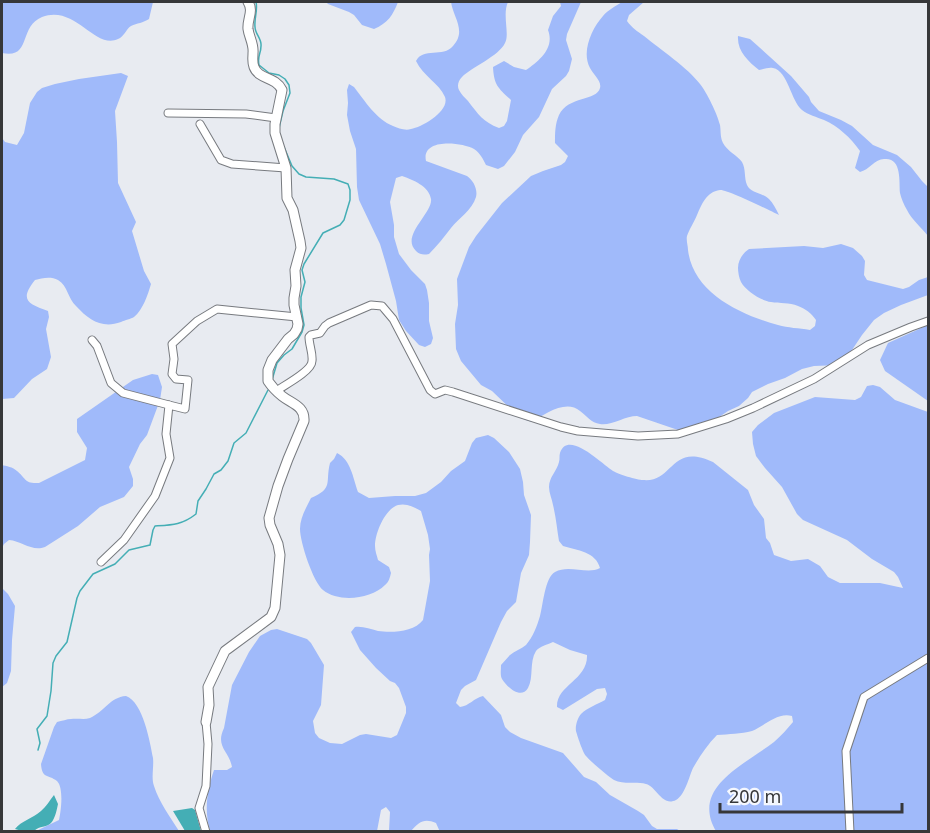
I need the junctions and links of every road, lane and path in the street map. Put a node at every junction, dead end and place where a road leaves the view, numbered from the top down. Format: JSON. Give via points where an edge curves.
{"nodes":[{"id":1,"x":248,"y":2,"type":"edge"},
{"id":2,"x":168,"y":113,"type":"dead end"},
{"id":3,"x":276,"y":118,"type":"junction"},
{"id":4,"x":200,"y":124,"type":"dead end"},
{"id":5,"x":286,"y":168,"type":"junction"},
{"id":6,"x":297,"y":317,"type":"junction"},
{"id":7,"x":928,"y":321,"type":"edge"},
{"id":8,"x":92,"y":340,"type":"dead end"},
{"id":9,"x":273,"y":387,"type":"junction"},
{"id":10,"x":169,"y":405,"type":"junction"},
{"id":11,"x":101,"y":562,"type":"dead end"},
{"id":12,"x":928,"y":658,"type":"edge"},
{"id":13,"x":206,"y":722,"type":"joint"},
{"id":14,"x":206,"y":831,"type":"edge"},
{"id":15,"x":850,"y":831,"type":"edge"}],
"edges":[{"from":1,"to":3,"type":"street","via":[[252,63],[260,75],[276,82],[282,90]]},
{"from":2,"to":3,"type":"street"},
{"from":3,"to":5,"type":"street","via":[[276,140]]},
{"from":4,"to":5,"type":"street","via":[[221,160]]},
{"from":5,"to":6,"type":"street","via":[[287,198],[301,248],[295,270]]},
{"from":6,"to":9,"type":"street","via":[[297,329],[268,370]]},
{"from":6,"to":10,"type":"street","via":[[217,309],[197,321],[172,344],[172,374],[176,379],[188,380],[185,409]]},
{"from":7,"to":9,"type":"street","via":[[868,345],[814,379],[753,408],[669,435],[579,431],[453,392],[435,394],[382,306],[371,305],[311,335],[311,366]]},
{"from":8,"to":10,"type":"street","via":[[111,383],[123,393]]},
{"from":9,"to":13,"type":"street","via":[[299,406],[305,416],[269,518],[280,555],[275,608],[271,617],[225,651],[208,687]]},
{"from":10,"to":11,"type":"street","via":[[166,434],[170,458],[155,496],[124,540]]},
{"from":12,"to":15,"type":"street","via":[[864,697],[846,751]]},
{"from":13,"to":14,"type":"street","via":[[206,786],[199,808]]}]}
